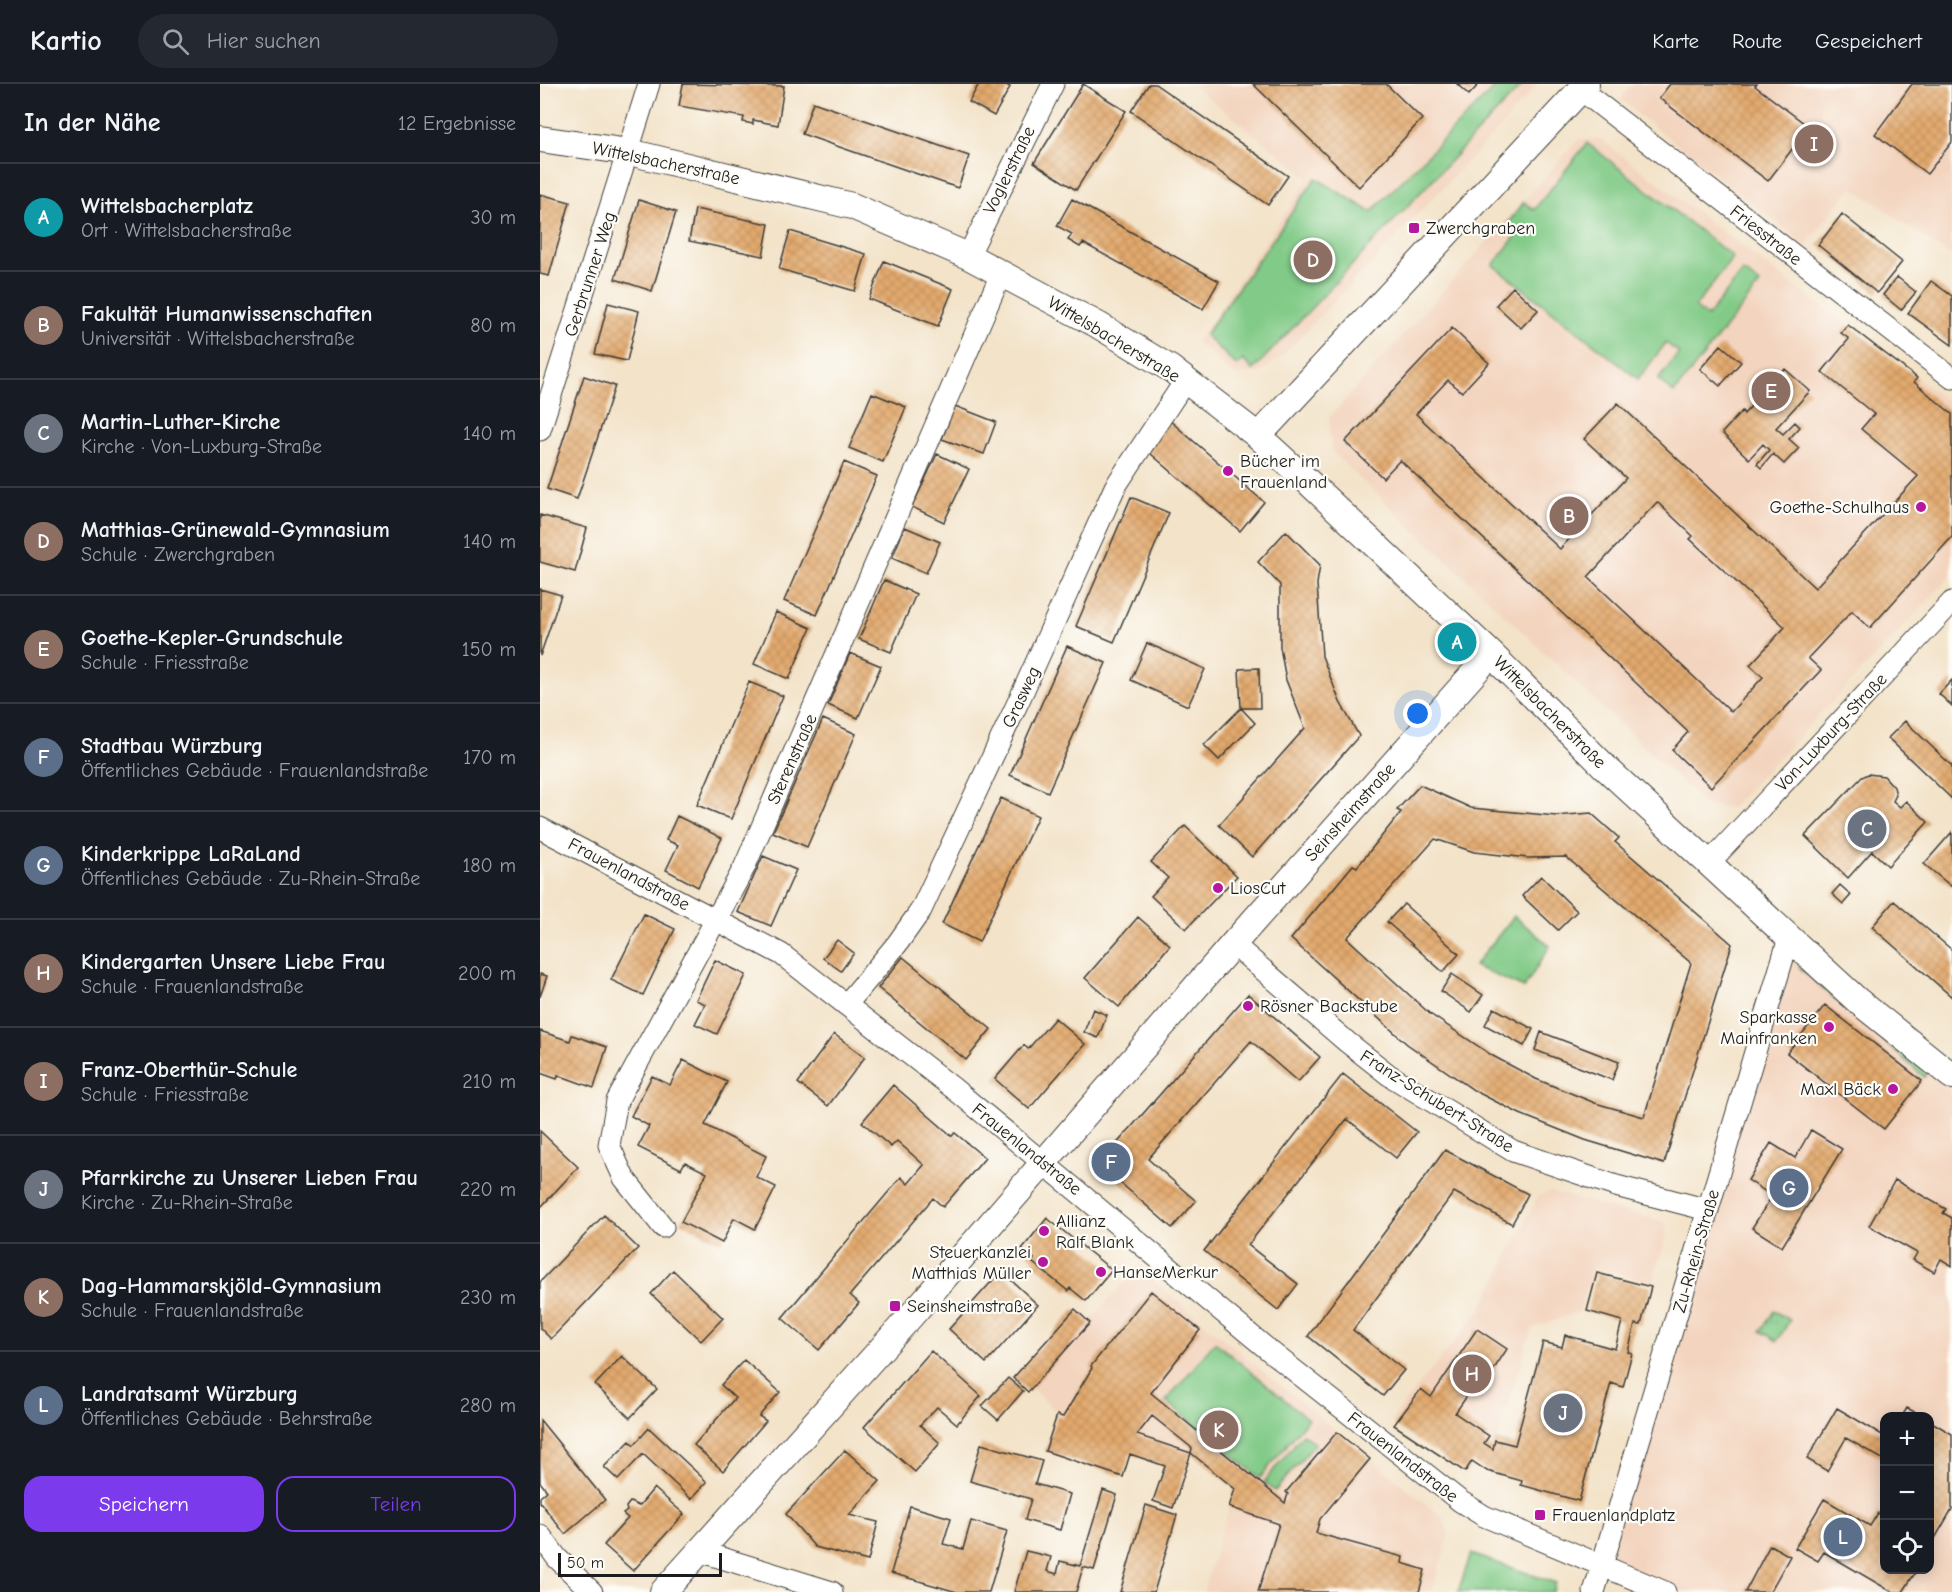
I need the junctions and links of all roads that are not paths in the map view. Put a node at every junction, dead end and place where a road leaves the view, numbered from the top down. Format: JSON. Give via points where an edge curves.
{"nodes":[{"id":1,"x":649,"y":84,"type":"edge"},
{"id":2,"x":1051,"y":85,"type":"edge"},
{"id":3,"x":1583,"y":87,"type":"edge"},
{"id":4,"x":540,"y":140,"type":"edge"},
{"id":5,"x":629,"y":152,"type":"junction"},
{"id":6,"x":968,"y":256,"type":"junction"},
{"id":7,"x":1001,"y":274,"type":"junction"},
{"id":8,"x":1952,"y":378,"type":"edge"},
{"id":9,"x":1185,"y":381,"type":"junction"},
{"id":10,"x":540,"y":430,"type":"edge"},
{"id":11,"x":1258,"y":436,"type":"junction"},
{"id":12,"x":1952,"y":602,"type":"edge"},
{"id":13,"x":1491,"y":654,"type":"junction"},
{"id":14,"x":540,"y":828,"type":"edge"},
{"id":15,"x":1710,"y":862,"type":"junction"},
{"id":16,"x":716,"y":920,"type":"junction"},
{"id":17,"x":1789,"y":938,"type":"junction"},
{"id":18,"x":1233,"y":944,"type":"junction"},
{"id":19,"x":846,"y":1005,"type":"junction"},
{"id":20,"x":1952,"y":1076,"type":"edge"},
{"id":21,"x":1043,"y":1162,"type":"junction"},
{"id":22,"x":1708,"y":1210,"type":"junction"},
{"id":23,"x":663,"y":1227,"type":"dead end"},
{"id":24,"x":540,"y":1535,"type":"edge"},
{"id":25,"x":699,"y":1551,"type":"junction"},
{"id":26,"x":1602,"y":1565,"type":"junction"},
{"id":27,"x":592,"y":1592,"type":"edge"},
{"id":28,"x":663,"y":1592,"type":"edge"},
{"id":29,"x":832,"y":1592,"type":"edge"},
{"id":30,"x":1594,"y":1592,"type":"edge"},
{"id":31,"x":1665,"y":1592,"type":"edge"}],
"edges":[{"from":1,"to":5,"type":"street","name":"Gerbrunner Weg"},
{"from":2,"to":6,"type":"street","name":"Voglerstraße"},
{"from":3,"to":8,"type":"street","name":"Friesstraße"},
{"from":3,"to":11,"type":"street"},
{"from":4,"to":5,"type":"street","name":"Wittelsbacherstraße"},
{"from":5,"to":6,"type":"street","name":"Wittelsbacherstraße","via":[[852,206]]},
{"from":5,"to":10,"type":"street","name":"Gerbrunner Weg"},
{"from":6,"to":7,"type":"street","name":"Wittelsbacherstraße"},
{"from":7,"to":9,"type":"street","name":"Wittelsbacherstraße","via":[[1098,326]]},
{"from":7,"to":16,"type":"street","name":"Sterenstraße","via":[[744,868]]},
{"from":9,"to":11,"type":"street","name":"Wittelsbacherstraße"},
{"from":9,"to":19,"type":"street","name":"Grasweg","via":[[1115,487],[921,910]]},
{"from":11,"to":13,"type":"street","name":"Wittelsbacherstraße"},
{"from":12,"to":15,"type":"street","name":"Von-Luxburg-Straße"},
{"from":13,"to":15,"type":"street","name":"Wittelsbacherstraße","via":[[1607,769]]},
{"from":13,"to":18,"type":"street","name":"Seinsheimstraße"},
{"from":14,"to":16,"type":"street","name":"Frauenlandstraße"},
{"from":15,"to":17,"type":"street","name":"Wittelsbacherstraße"},
{"from":16,"to":19,"type":"street","name":"Frauenlandstraße","via":[[781,954]]},
{"from":16,"to":23,"type":"street","name":"Sterenstraße","via":[[617,1101],[609,1145],[624,1178]]},
{"from":17,"to":20,"type":"street","name":"Wittelsbacherstraße","via":[[1858,1001]]},
{"from":17,"to":22,"type":"street","name":"Zu-Rhein-Straße"},
{"from":18,"to":21,"type":"street","name":"Seinsheimstraße"},
{"from":18,"to":22,"type":"street","name":"Franz-Schubert-Straße","via":[[1389,1075],[1513,1151],[1616,1186]]},
{"from":19,"to":21,"type":"street","name":"Frauenlandstraße"},
{"from":21,"to":25,"type":"street","name":"Seinsheimstraße","via":[[910,1317]]},
{"from":21,"to":26,"type":"street","name":"Frauenlandstraße","via":[[1439,1486],[1484,1516]]},
{"from":22,"to":26,"type":"street","name":"Zu-Rhein-Straße"},
{"from":24,"to":27,"type":"street"},
{"from":25,"to":28,"type":"street","name":"Seinsheimstraße"},
{"from":25,"to":29,"type":"street"},
{"from":26,"to":30,"type":"street"},
{"from":26,"to":31,"type":"street"}]}
